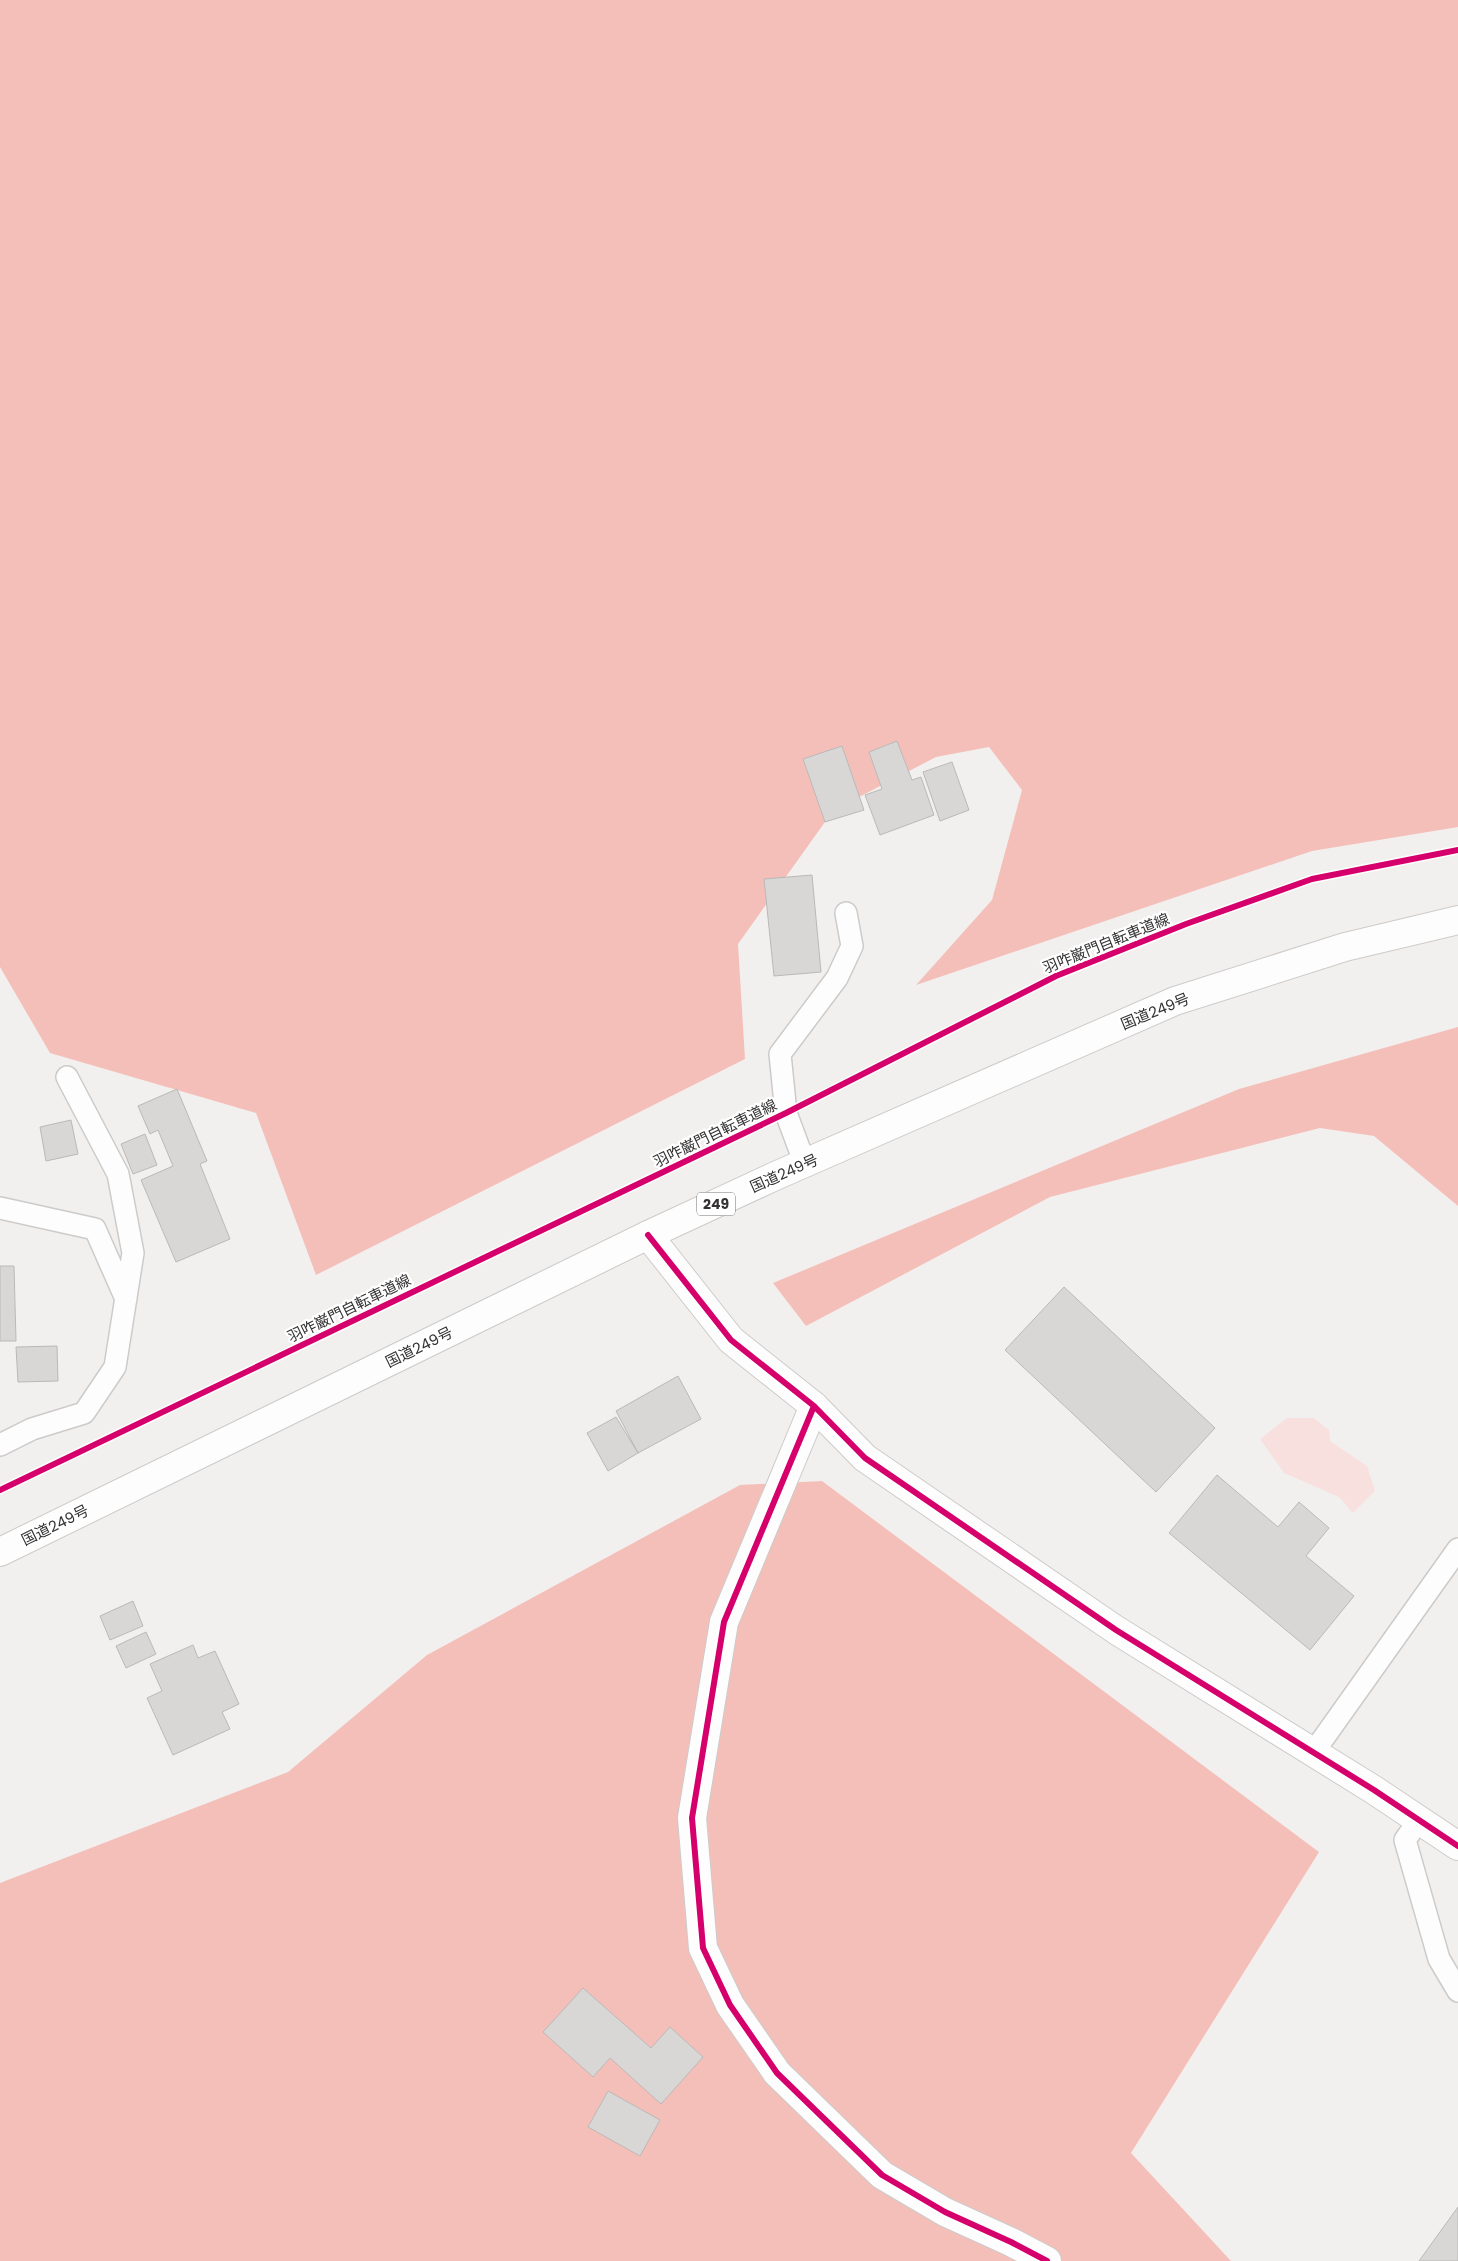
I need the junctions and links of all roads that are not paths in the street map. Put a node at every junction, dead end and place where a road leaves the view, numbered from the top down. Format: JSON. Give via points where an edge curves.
{"nodes":[{"id":1,"x":846,"y":913,"type":"dead end"},
{"id":2,"x":1458,"y":920,"type":"edge"},
{"id":3,"x":67,"y":1077,"type":"dead end"},
{"id":4,"x":805,"y":1164,"type":"junction"},
{"id":5,"x":0,"y":1208,"type":"edge"},
{"id":6,"x":648,"y":1236,"type":"junction"},
{"id":7,"x":126,"y":1299,"type":"junction"},
{"id":8,"x":814,"y":1406,"type":"junction"},
{"id":9,"x":0,"y":1445,"type":"edge"},
{"id":10,"x":1458,"y":1549,"type":"edge"},
{"id":11,"x":0,"y":1552,"type":"edge"},
{"id":12,"x":1313,"y":1753,"type":"junction"},
{"id":13,"x":1419,"y":1820,"type":"junction"},
{"id":14,"x":1458,"y":1846,"type":"edge"},
{"id":15,"x":1458,"y":1991,"type":"edge"},
{"id":16,"x":1047,"y":2261,"type":"edge"}],
"edges":[{"from":1,"to":4,"type":"lane","via":[[852,946],[837,978],[780,1054],[786,1113]]},
{"from":2,"to":4,"type":"main road","name":"国道249号","number":"249","via":[[1345,947],[1175,1001]]},
{"from":3,"to":7,"type":"lane","via":[[118,1174],[133,1253]]},
{"from":4,"to":6,"type":"main road","name":"国道249号","number":"249"},
{"from":5,"to":7,"type":"lane","via":[[95,1229]]},
{"from":6,"to":8,"type":"main road","via":[[731,1340]]},
{"from":6,"to":11,"type":"main road","name":"国道249号","number":"249"},
{"from":7,"to":9,"type":"lane","via":[[115,1367],[84,1413],[32,1429]]},
{"from":8,"to":12,"type":"main road","via":[[865,1458],[1116,1630]]},
{"from":8,"to":16,"type":"main road","via":[[724,1622],[692,1818],[703,1948],[730,2005],[777,2072],[882,2175],[945,2212]]},
{"from":10,"to":12,"type":"lane"},
{"from":12,"to":13,"type":"main road"},
{"from":13,"to":14,"type":"main road"},
{"from":13,"to":15,"type":"lane","via":[[1405,1840],[1439,1959]]}]}
